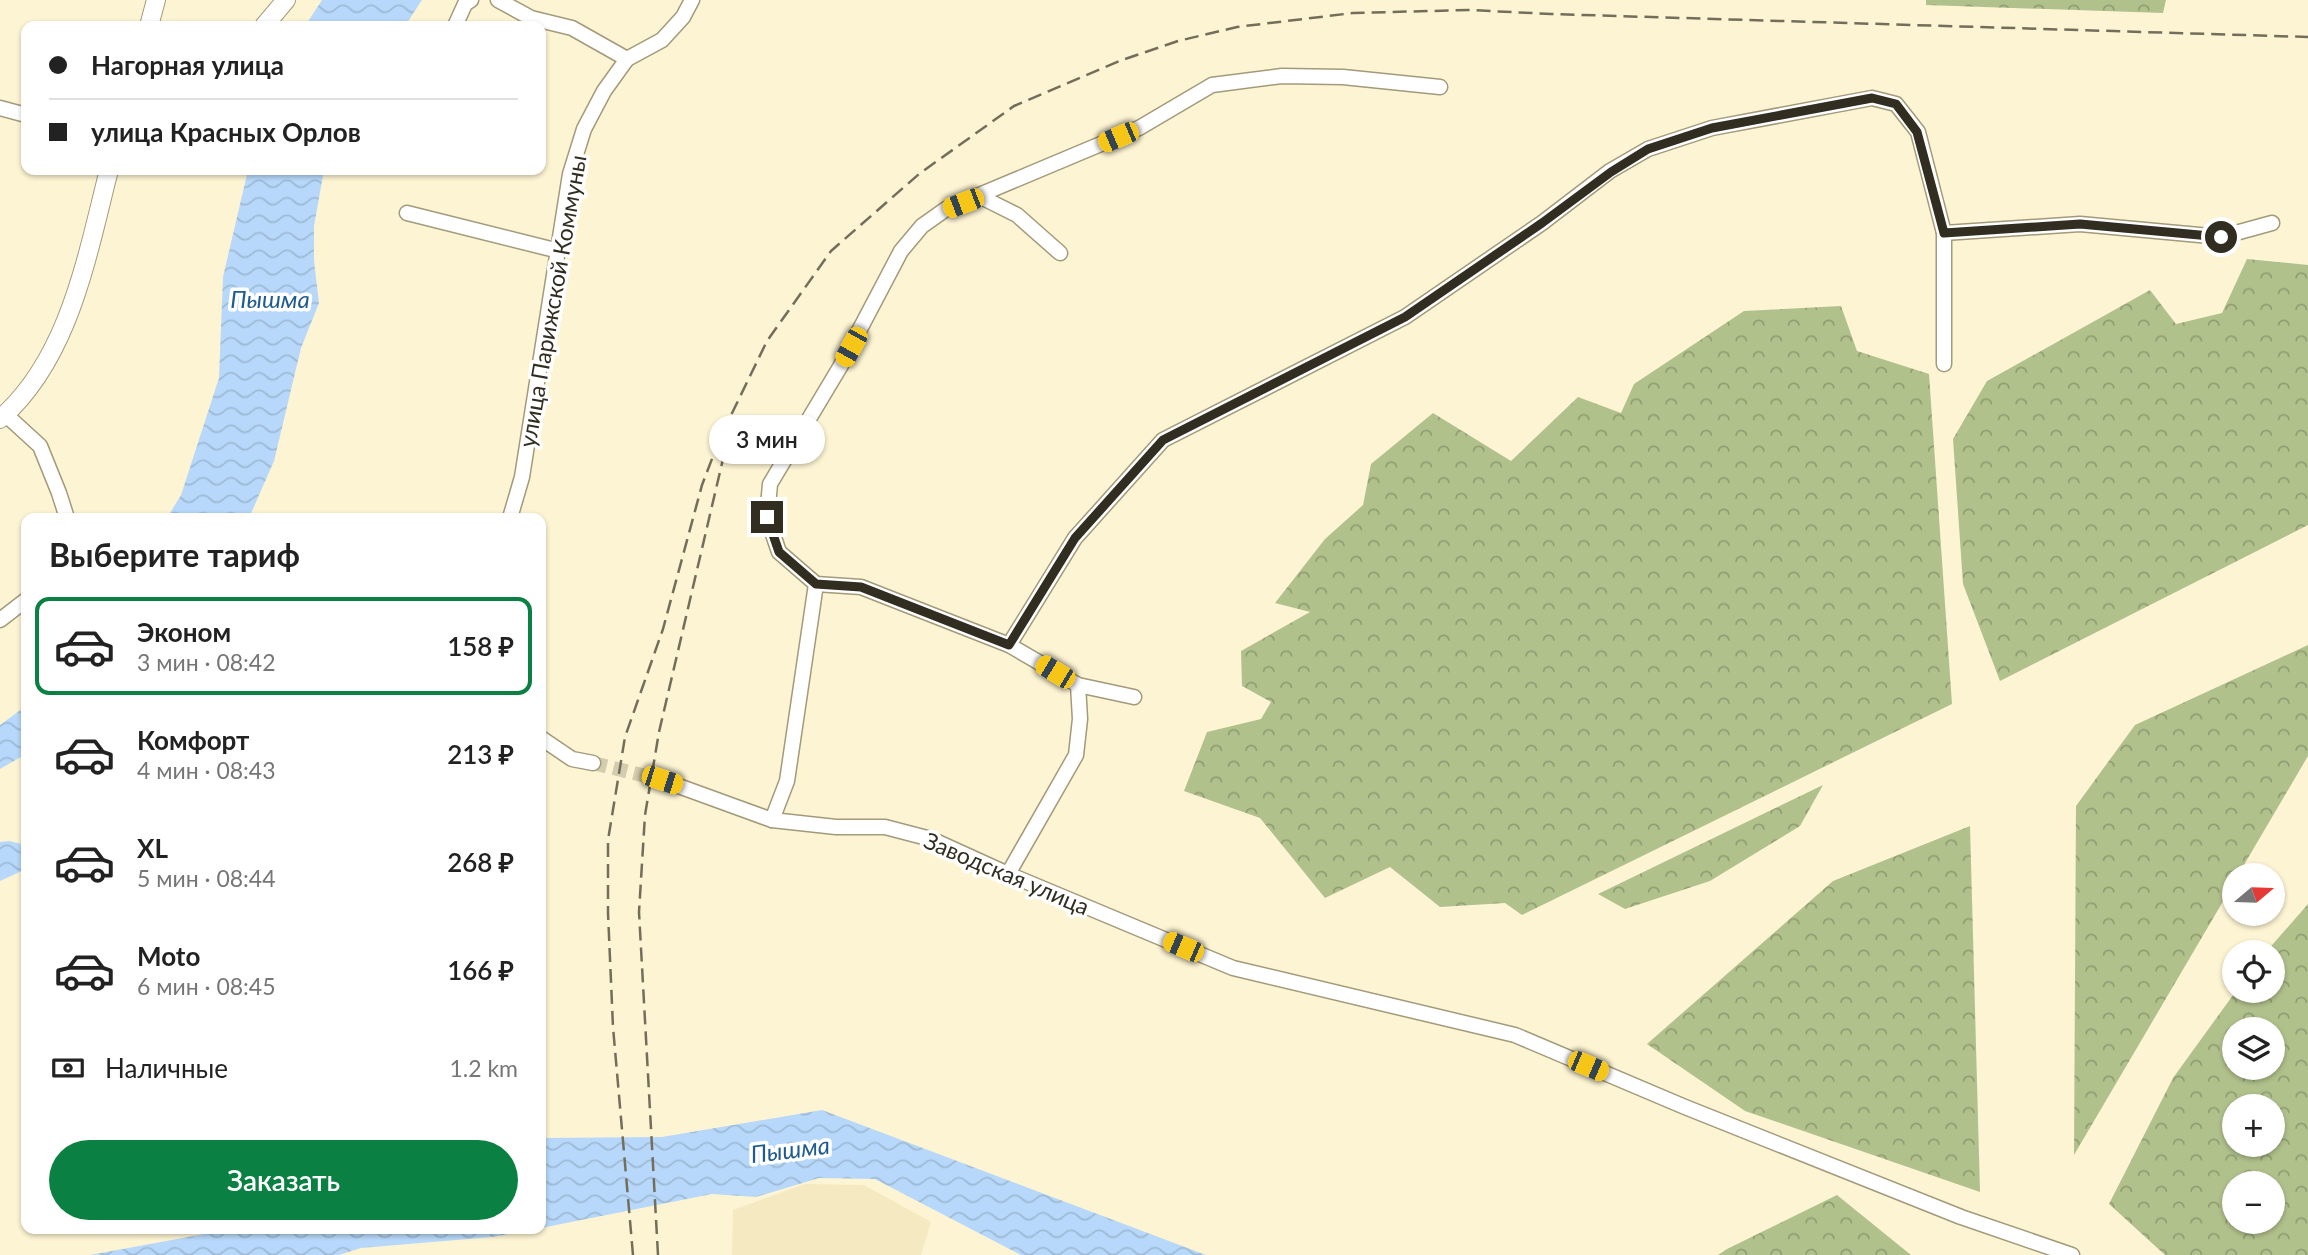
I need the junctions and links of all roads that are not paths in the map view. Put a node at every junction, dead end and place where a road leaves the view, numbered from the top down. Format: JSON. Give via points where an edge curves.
{"nodes":[{"id":1,"x":156,"y":0,"type":"edge"},
{"id":2,"x":286,"y":0,"type":"edge"},
{"id":3,"x":471,"y":0,"type":"edge"},
{"id":4,"x":498,"y":0,"type":"edge"},
{"id":5,"x":692,"y":0,"type":"edge"},
{"id":6,"x":150,"y":21,"type":"edge"},
{"id":7,"x":268,"y":21,"type":"edge"},
{"id":8,"x":457,"y":21,"type":"edge"},
{"id":9,"x":543,"y":21,"type":"edge"},
{"id":10,"x":546,"y":22,"type":"edge"},
{"id":11,"x":627,"y":59,"type":"junction"},
{"id":12,"x":1440,"y":87,"type":"dead end"},
{"id":13,"x":0,"y":108,"type":"edge"},
{"id":14,"x":21,"y":114,"type":"edge"},
{"id":15,"x":108,"y":175,"type":"edge"},
{"id":16,"x":979,"y":196,"type":"junction"},
{"id":17,"x":407,"y":213,"type":"dead end"},
{"id":18,"x":2272,"y":223,"type":"dead end"},
{"id":19,"x":1944,"y":233,"type":"junction"},
{"id":20,"x":559,"y":251,"type":"junction"},
{"id":21,"x":1060,"y":253,"type":"dead end"},
{"id":22,"x":1944,"y":363,"type":"dead end"},
{"id":23,"x":3,"y":416,"type":"edge"},
{"id":24,"x":65,"y":513,"type":"edge"},
{"id":25,"x":511,"y":513,"type":"edge"},
{"id":26,"x":816,"y":584,"type":"junction"},
{"id":27,"x":21,"y":604,"type":"edge"},
{"id":28,"x":0,"y":620,"type":"edge"},
{"id":29,"x":1009,"y":645,"type":"junction"},
{"id":30,"x":1077,"y":685,"type":"junction"},
{"id":31,"x":1134,"y":697,"type":"dead end"},
{"id":32,"x":546,"y":741,"type":"edge"},
{"id":33,"x":593,"y":763,"type":"tunnel mouth"},
{"id":34,"x":662,"y":780,"type":"tunnel mouth"},
{"id":35,"x":772,"y":820,"type":"junction"},
{"id":36,"x":1008,"y":874,"type":"junction"},
{"id":37,"x":2072,"y":1255,"type":"edge"}],
"edges":[{"from":1,"to":6,"type":"main road"},
{"from":2,"to":7,"type":"main road"},
{"from":3,"to":8,"type":"street"},
{"from":4,"to":9,"type":"street"},
{"from":5,"to":11,"type":"street","name":"улица Парижской Коммуны","via":[[662,40]]},
{"from":10,"to":11,"type":"street","via":[[572,28]]},
{"from":11,"to":20,"type":"street","name":"улица Парижской Коммуны","via":[[584,129],[570,174]]},
{"from":12,"to":16,"type":"street","via":[[1294,76],[1212,85],[1139,128]]},
{"from":13,"to":14,"type":"street"},
{"from":15,"to":23,"type":"main road","via":[[79,287],[54,346],[29,388]]},
{"from":16,"to":21,"type":"street","via":[[1017,215]]},
{"from":16,"to":26,"type":"street","via":[[946,209],[922,226],[901,251],[840,367],[770,484],[767,517],[779,552]]},
{"from":17,"to":20,"type":"street"},
{"from":18,"to":19,"type":"street","via":[[2221,237],[2080,224]]},
{"from":19,"to":22,"type":"street"},
{"from":19,"to":29,"type":"street","via":[[1917,132],[1896,104],[1872,98],[1712,128],[1648,149],[1405,317],[1163,440],[1075,538]]},
{"from":20,"to":25,"type":"street","name":"улица Парижской Коммуны","via":[[522,477]]},
{"from":23,"to":24,"type":"street","via":[[40,446]]},
{"from":26,"to":29,"type":"street","via":[[861,587]]},
{"from":26,"to":35,"type":"street","via":[[787,781]]},
{"from":27,"to":28,"type":"street"},
{"from":29,"to":30,"type":"street"},
{"from":30,"to":31,"type":"street"},
{"from":30,"to":36,"type":"street","via":[[1076,755]]},
{"from":32,"to":33,"type":"street","via":[[572,759]]},
{"from":34,"to":35,"type":"street","name":"Заводская улица"},
{"from":35,"to":36,"type":"street","name":"Заводская улица","via":[[885,827],[931,839]]},
{"from":36,"to":37,"type":"street","name":"Заводская улица","via":[[1233,968],[1515,1035],[1961,1217]]}]}
